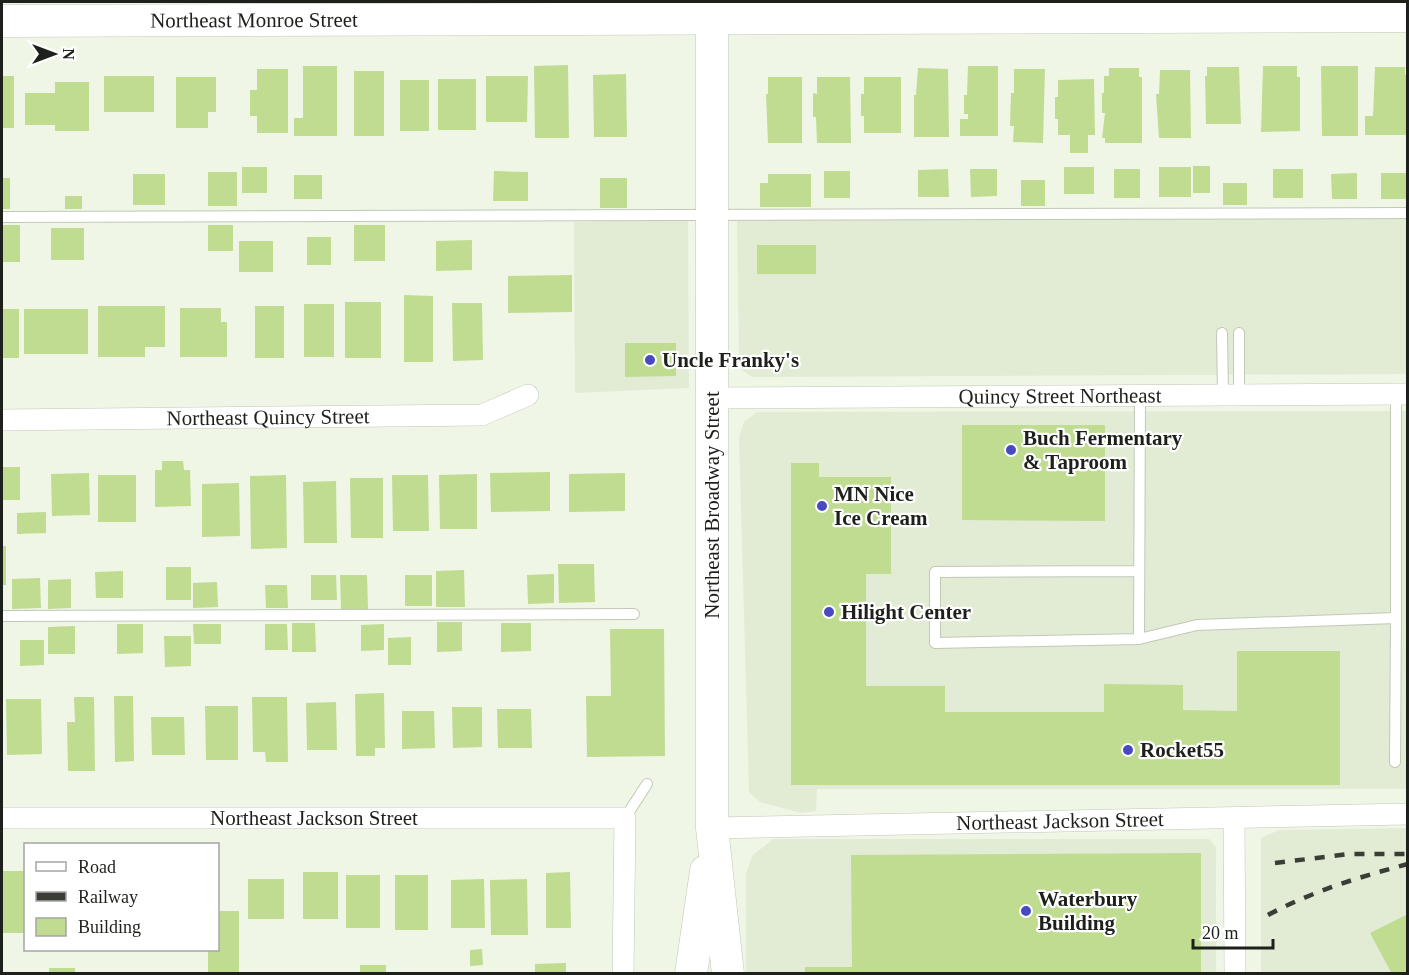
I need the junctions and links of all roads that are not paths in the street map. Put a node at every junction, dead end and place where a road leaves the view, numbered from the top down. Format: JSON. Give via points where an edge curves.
{"nodes":[{"id":1,"x":713,"y":9,"type":"edge"},
{"id":2,"x":1407,"y":16,"type":"edge"},
{"id":3,"x":2,"y":21,"type":"edge"},
{"id":4,"x":1407,"y":213,"type":"edge"},
{"id":5,"x":713,"y":215,"type":"junction"},
{"id":6,"x":2,"y":217,"type":"edge"},
{"id":7,"x":1222,"y":333,"type":"dead end"},
{"id":8,"x":1239,"y":333,"type":"dead end"},
{"id":9,"x":1140,"y":394,"type":"junction"},
{"id":10,"x":1231,"y":394,"type":"junction"},
{"id":11,"x":1402,"y":394,"type":"edge"},
{"id":12,"x":528,"y":395,"type":"dead end"},
{"id":13,"x":712,"y":398,"type":"junction"},
{"id":14,"x":2,"y":420,"type":"edge"},
{"id":15,"x":1139,"y":571,"type":"junction"},
{"id":16,"x":634,"y":614,"type":"dead end"},
{"id":17,"x":2,"y":616,"type":"edge"},
{"id":18,"x":1396,"y":618,"type":"junction"},
{"id":19,"x":1139,"y":639,"type":"junction"},
{"id":20,"x":1395,"y":762,"type":"dead end"},
{"id":21,"x":647,"y":784,"type":"dead end"},
{"id":22,"x":1407,"y":814,"type":"edge"},
{"id":23,"x":2,"y":818,"type":"edge"},
{"id":24,"x":625,"y":818,"type":"junction"},
{"id":25,"x":1234,"y":818,"type":"junction"},
{"id":26,"x":712,"y":828,"type":"junction"},
{"id":27,"x":623,"y":974,"type":"edge"},
{"id":28,"x":691,"y":974,"type":"edge"},
{"id":29,"x":728,"y":974,"type":"edge"},
{"id":30,"x":1235,"y":974,"type":"edge"}],
"edges":[{"from":1,"to":2,"type":"street","name":"Northeast Monroe Street"},
{"from":1,"to":3,"type":"street","name":"Northeast Monroe Street"},
{"from":1,"to":5,"type":"street","name":"Northeast Broadway Street"},
{"from":4,"to":5,"type":"lane"},
{"from":5,"to":6,"type":"lane"},
{"from":5,"to":13,"type":"street","name":"Northeast Broadway Street"},
{"from":7,"to":10,"type":"lane"},
{"from":8,"to":10,"type":"lane"},
{"from":9,"to":10,"type":"street","name":"Quincy Street Northeast"},
{"from":9,"to":13,"type":"street","name":"Quincy Street Northeast"},
{"from":9,"to":15,"type":"lane"},
{"from":10,"to":11,"type":"street","name":"Quincy Street Northeast"},
{"from":11,"to":18,"type":"lane"},
{"from":12,"to":14,"type":"street","name":"Northeast Quincy Street","via":[[482,416]]},
{"from":13,"to":26,"type":"street","name":"Northeast Broadway Street"},
{"from":15,"to":19,"type":"lane"},
{"from":15,"to":19,"type":"lane","via":[[935,572],[935,643]]},
{"from":16,"to":17,"type":"lane"},
{"from":18,"to":19,"type":"lane","via":[[1197,625]]},
{"from":18,"to":20,"type":"lane"},
{"from":21,"to":24,"type":"lane"},
{"from":22,"to":25,"type":"street","name":"Northeast Jackson Street"},
{"from":23,"to":24,"type":"street","name":"Northeast Jackson Street"},
{"from":24,"to":27,"type":"street"},
{"from":25,"to":26,"type":"street","name":"Northeast Jackson Street"},
{"from":25,"to":30,"type":"street"},
{"from":26,"to":28,"type":"street","name":"Northeast Broadway Street"},
{"from":26,"to":29,"type":"street","name":"Northeast Broadway Street"}]}
